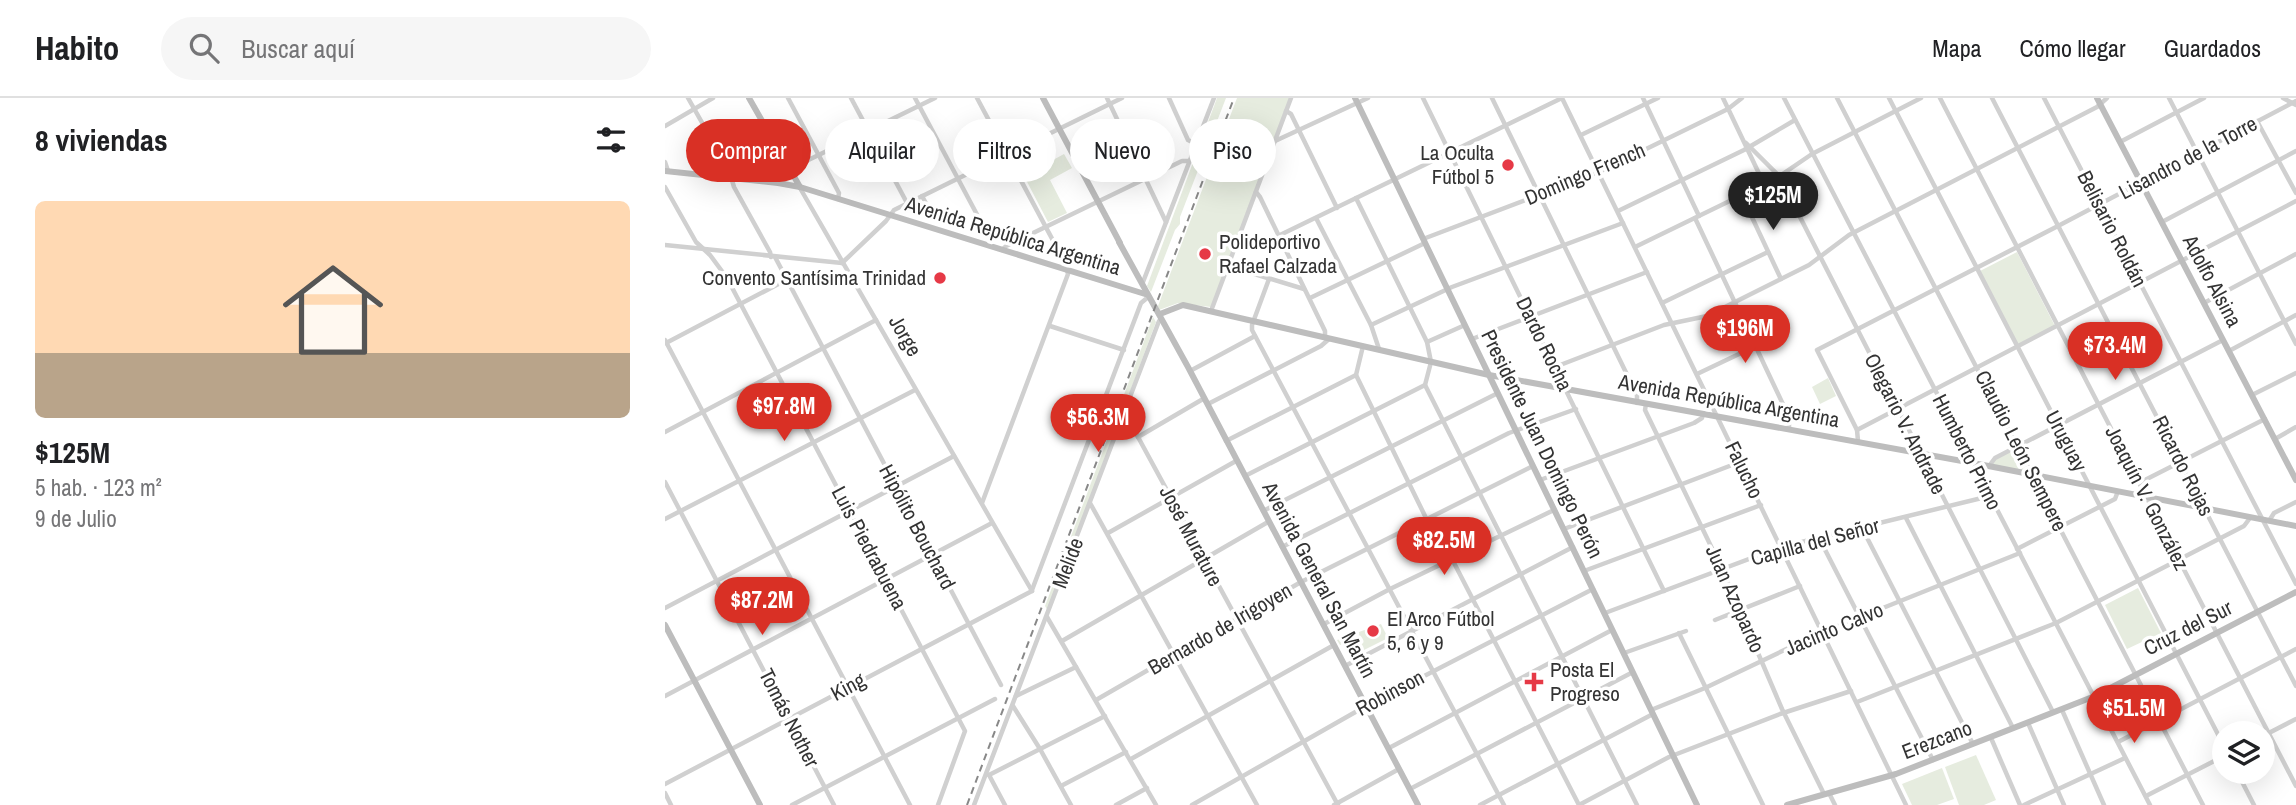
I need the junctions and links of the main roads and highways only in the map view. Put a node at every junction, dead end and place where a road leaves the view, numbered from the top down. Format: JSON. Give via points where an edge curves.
{"nodes":[{"id":1,"x":749,"y":98,"type":"edge"},
{"id":2,"x":1043,"y":98,"type":"edge"},
{"id":3,"x":1356,"y":101,"type":"edge"},
{"id":4,"x":2099,"y":101,"type":"edge"},
{"id":5,"x":666,"y":171,"type":"edge"},
{"id":6,"x":800,"y":187,"type":"junction"},
{"id":7,"x":1119,"y":242,"type":"junction"},
{"id":8,"x":1146,"y":296,"type":"junction"},
{"id":9,"x":1160,"y":317,"type":"junction"},
{"id":10,"x":1489,"y":375,"type":"junction"},
{"id":11,"x":2296,"y":480,"type":"edge"},
{"id":12,"x":2296,"y":526,"type":"edge"},
{"id":13,"x":2296,"y":592,"type":"edge"},
{"id":14,"x":665,"y":625,"type":"edge"},
{"id":15,"x":2095,"y":696,"type":"joint"},
{"id":16,"x":1796,"y":804,"type":"edge"},
{"id":17,"x":760,"y":805,"type":"edge"},
{"id":18,"x":1418,"y":805,"type":"edge"},
{"id":19,"x":1697,"y":805,"type":"edge"},
{"id":20,"x":1787,"y":805,"type":"edge"}],
"edges":[{"from":1,"to":6,"type":"main road","name":"Jorge"},
{"from":2,"to":7,"type":"main road","name":"Avenida General San Martín"},
{"from":3,"to":10,"type":"main road","name":"Presidente Juan Domingo Perón"},
{"from":4,"to":11,"type":"main road","name":"Adolfo Alsina"},
{"from":5,"to":6,"type":"main road","name":"Avenida República Argentina","via":[[730,174]]},
{"from":6,"to":8,"type":"main road","name":"Avenida República Argentina"},
{"from":7,"to":8,"type":"main road","name":"Avenida General San Martín"},
{"from":7,"to":9,"type":"main road","name":"Avenida General San Martín"},
{"from":8,"to":9,"type":"main road","name":"Avenida General San Martín"},
{"from":9,"to":10,"type":"main road","name":"Avenida República Argentina","via":[[1183,305]]},
{"from":9,"to":18,"type":"main road","name":"Avenida General San Martín"},
{"from":10,"to":12,"type":"main road","name":"Avenida República Argentina"},
{"from":10,"to":19,"type":"main road","name":"Presidente Juan Domingo Perón"},
{"from":13,"to":15,"type":"main road","name":"Cruz del Sur"},
{"from":14,"to":17,"type":"main road"},
{"from":15,"to":16,"type":"main road","name":"Erezcano","via":[[1934,760]]},
{"from":16,"to":20,"type":"main road","name":"Erezcano"}]}
